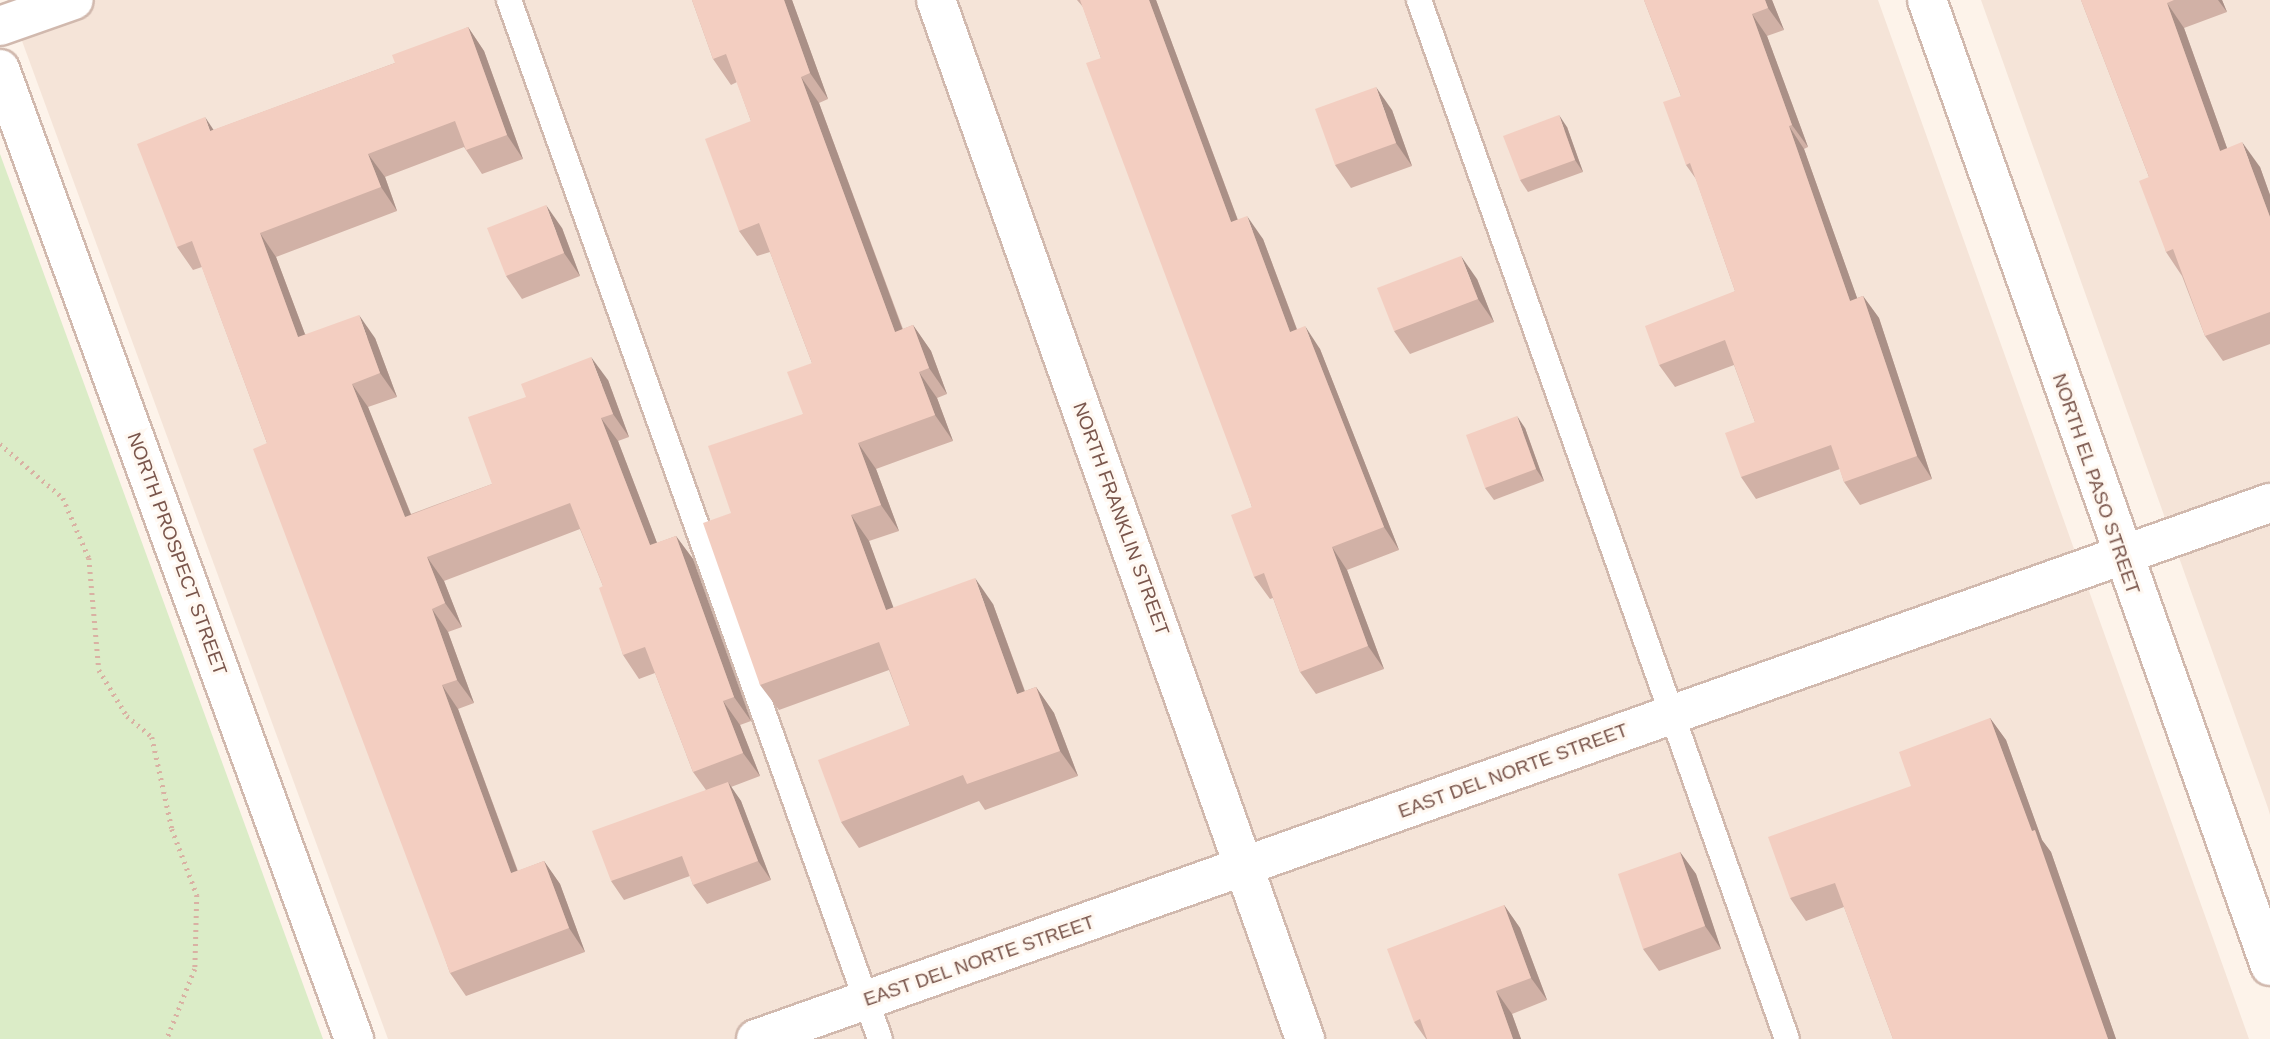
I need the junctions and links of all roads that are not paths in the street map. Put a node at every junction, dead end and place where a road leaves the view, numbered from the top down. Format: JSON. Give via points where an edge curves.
{"nodes":[{"id":1,"x":74,"y":0,"type":"edge"},
{"id":2,"x":509,"y":0,"type":"edge"},
{"id":3,"x":936,"y":0,"type":"edge"},
{"id":4,"x":1419,"y":0,"type":"edge"},
{"id":5,"x":1927,"y":0,"type":"edge"},
{"id":6,"x":0,"y":26,"type":"edge"},
{"id":7,"x":0,"y":69,"type":"edge"},
{"id":8,"x":2270,"y":503,"type":"edge"},
{"id":9,"x":2122,"y":558,"type":"junction"},
{"id":10,"x":1672,"y":715,"type":"junction"},
{"id":11,"x":1245,"y":867,"type":"junction"},
{"id":12,"x":2270,"y":966,"type":"edge"},
{"id":13,"x":866,"y":1000,"type":"junction"},
{"id":14,"x":354,"y":1039,"type":"edge"},
{"id":15,"x":756,"y":1039,"type":"edge"},
{"id":16,"x":880,"y":1039,"type":"edge"},
{"id":17,"x":1306,"y":1039,"type":"edge"},
{"id":18,"x":1787,"y":1039,"type":"edge"}],
"edges":[{"from":1,"to":6,"type":"street"},
{"from":2,"to":13,"type":"lane"},
{"from":3,"to":11,"type":"street","name":"NORTH FRANKLIN STREET"},
{"from":4,"to":10,"type":"lane"},
{"from":5,"to":9,"type":"street","name":"NORTH EL PASO STREET"},
{"from":7,"to":14,"type":"street","name":"NORTH PROSPECT STREET"},
{"from":8,"to":9,"type":"street","name":"EAST DEL NORTE STREET"},
{"from":9,"to":10,"type":"street","name":"EAST DEL NORTE STREET"},
{"from":9,"to":12,"type":"street","name":"NORTH EL PASO STREET"},
{"from":10,"to":11,"type":"street","name":"EAST DEL NORTE STREET"},
{"from":10,"to":18,"type":"lane"},
{"from":11,"to":13,"type":"street","name":"EAST DEL NORTE STREET"},
{"from":11,"to":17,"type":"street","name":"NORTH FRANKLIN STREET"},
{"from":13,"to":15,"type":"street","name":"EAST DEL NORTE STREET"},
{"from":13,"to":16,"type":"lane"}]}
